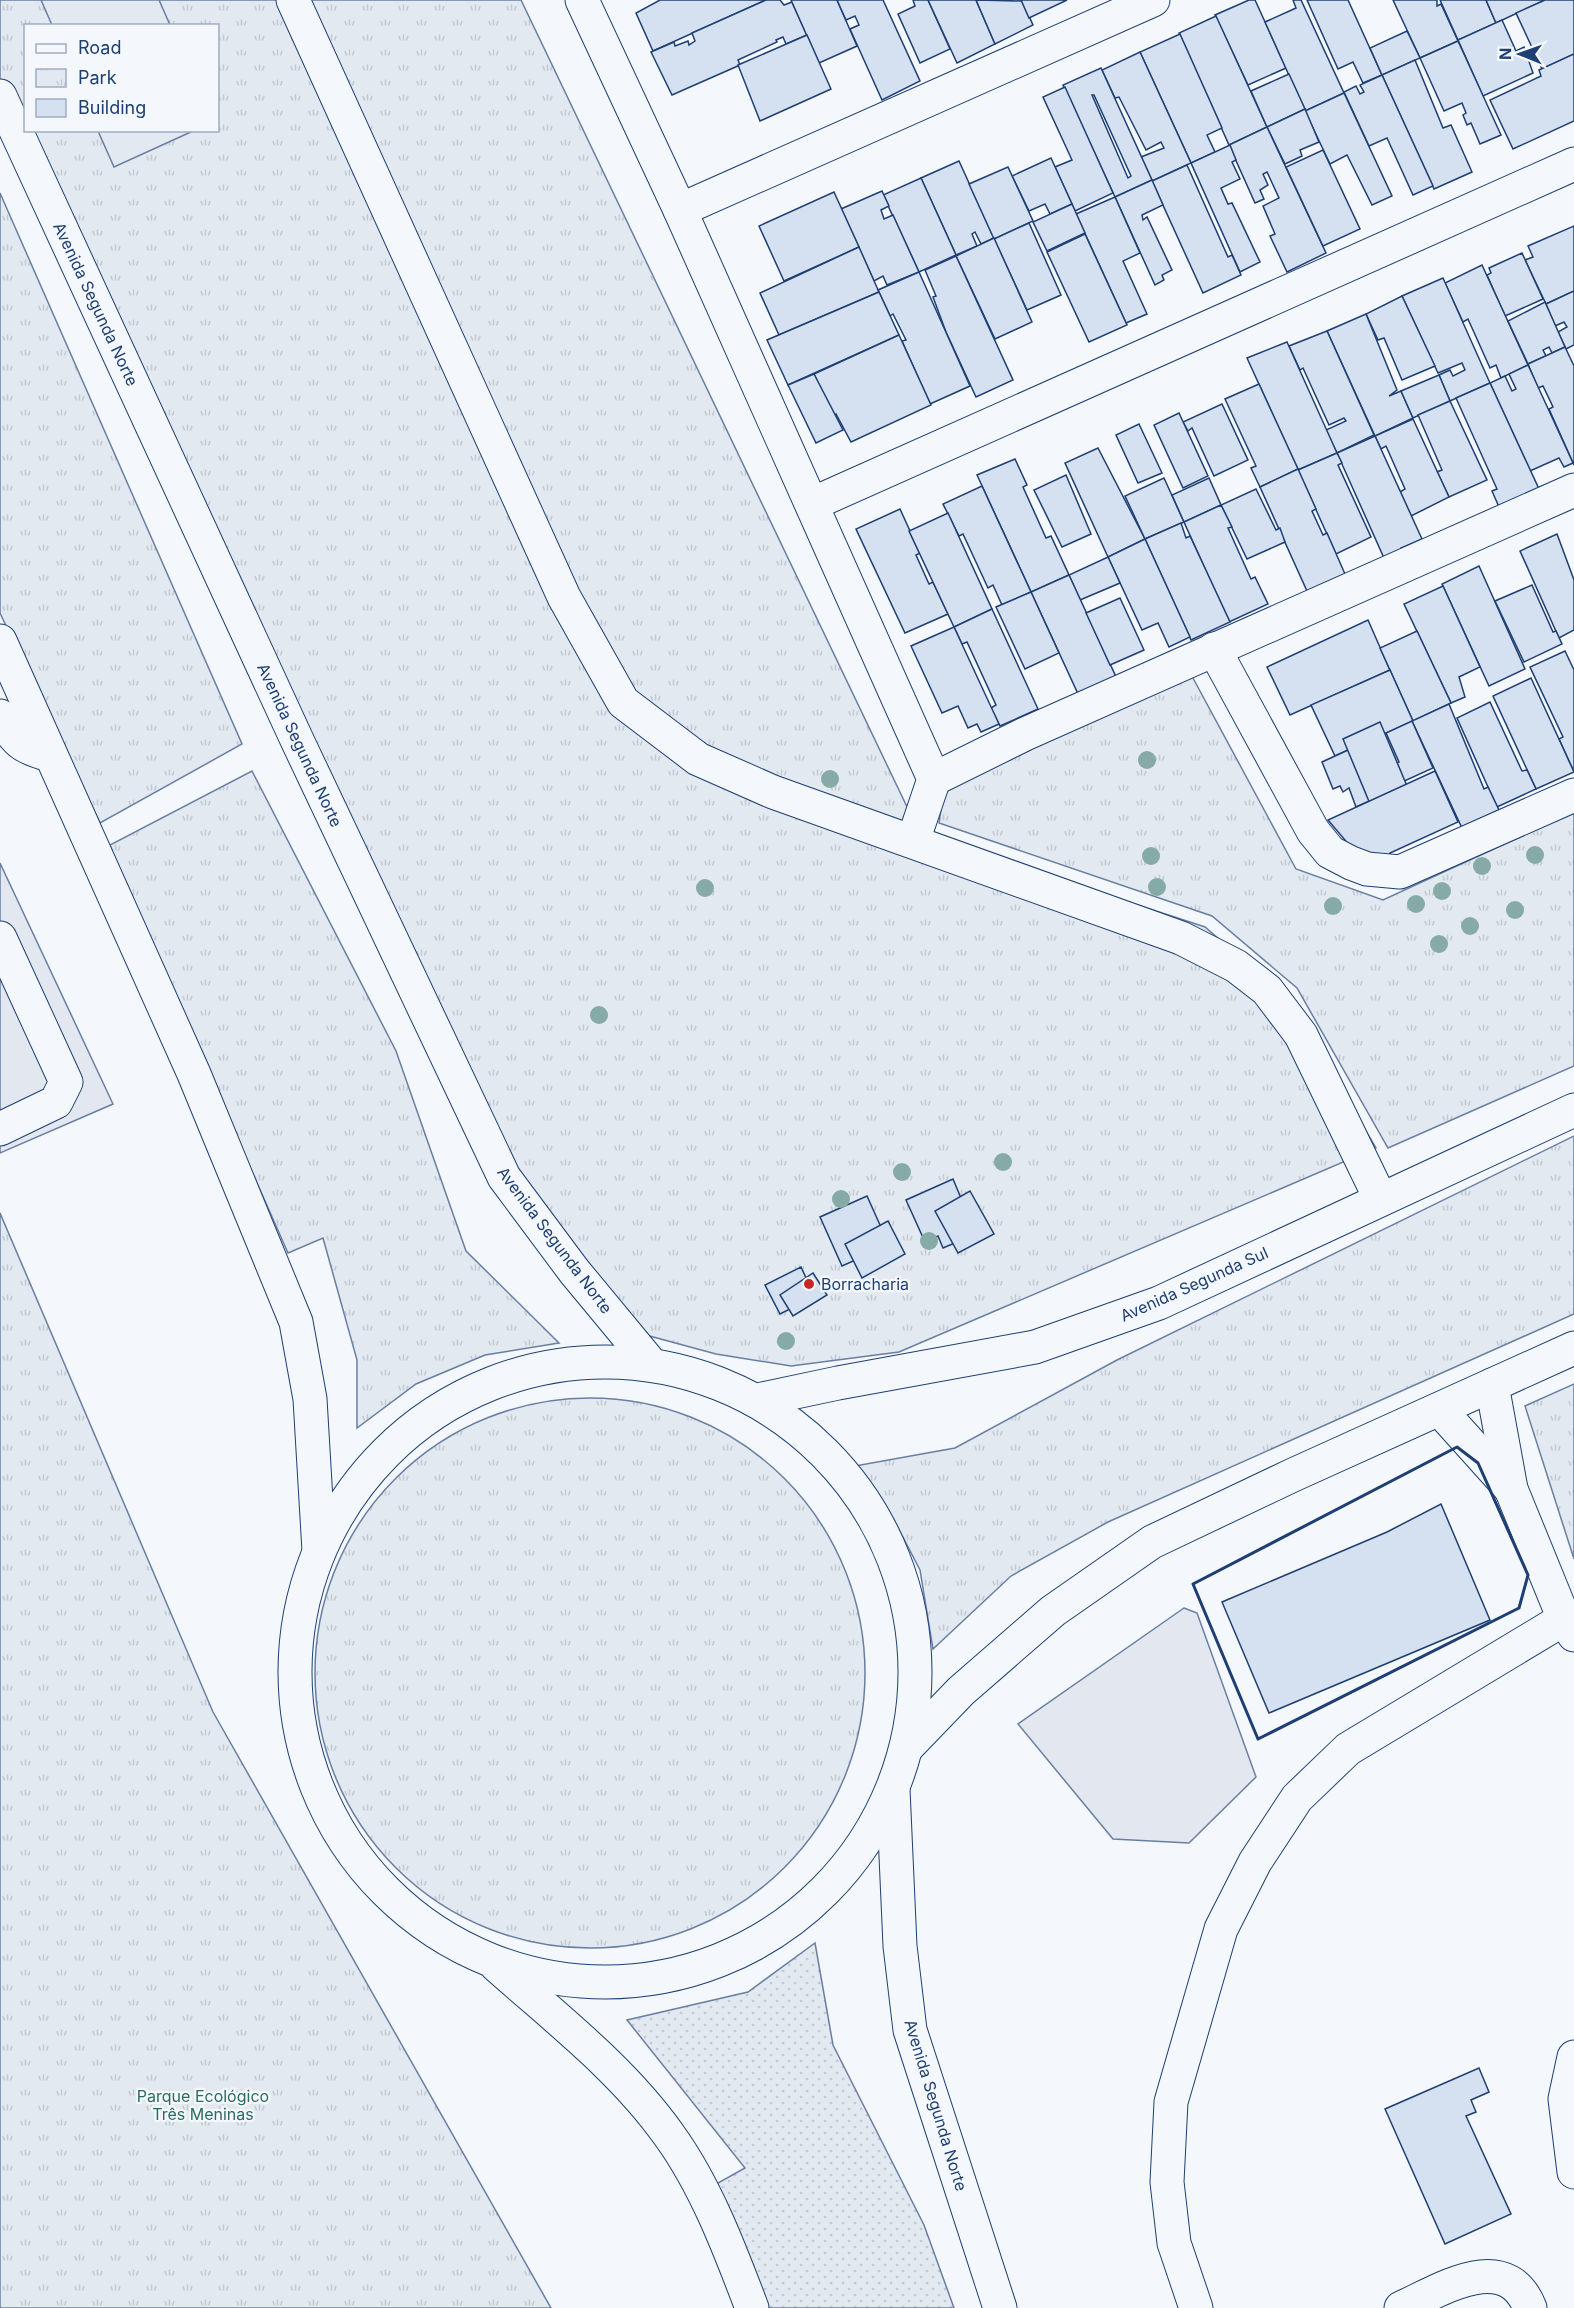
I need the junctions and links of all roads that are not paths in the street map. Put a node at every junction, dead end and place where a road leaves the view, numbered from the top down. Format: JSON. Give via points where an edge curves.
{"nodes":[{"id":1,"x":293,"y":0,"type":"edge"},
{"id":2,"x":582,"y":0,"type":"edge"},
{"id":3,"x":1153,"y":0,"type":"edge"},
{"id":4,"x":0,"y":96,"type":"edge"},
{"id":5,"x":1574,"y":164,"type":"edge"},
{"id":6,"x":680,"y":210,"type":"junction"},
{"id":7,"x":1574,"y":490,"type":"edge"},
{"id":8,"x":812,"y":504,"type":"junction"},
{"id":9,"x":0,"y":641,"type":"edge"},
{"id":10,"x":1214,"y":649,"type":"junction"},
{"id":11,"x":0,"y":716,"type":"edge"},
{"id":12,"x":50,"y":755,"type":"junction"},
{"id":13,"x":934,"y":779,"type":"junction"},
{"id":14,"x":1574,"y":795,"type":"edge"},
{"id":15,"x":913,"y":841,"type":"junction"},
{"id":16,"x":0,"y":938,"type":"edge"},
{"id":17,"x":1574,"y":1110,"type":"edge"},
{"id":18,"x":0,"y":1129,"type":"edge"},
{"id":19,"x":1380,"y":1198,"type":"junction"},
{"id":20,"x":1574,"y":1348,"type":"edge"},
{"id":21,"x":651,"y":1364,"type":"junction"},
{"id":22,"x":1492,"y":1385,"type":"junction"},
{"id":23,"x":758,"y":1400,"type":"junction"},
{"id":24,"x":1440,"y":1410,"type":"junction"},
{"id":25,"x":1511,"y":1490,"type":"junction"},
{"id":26,"x":319,"y":1552,"type":"junction"},
{"id":27,"x":1569,"y":1627,"type":"edge"},
{"id":28,"x":907,"y":1747,"type":"junction"},
{"id":29,"x":893,"y":1789,"type":"junction"},
{"id":30,"x":496,"y":1965,"type":"junction"},
{"id":31,"x":1574,"y":2057,"type":"edge"},
{"id":32,"x":1574,"y":2172,"type":"edge"},
{"id":33,"x":752,"y":2308,"type":"edge"},
{"id":34,"x":1000,"y":2308,"type":"edge"},
{"id":35,"x":1196,"y":2308,"type":"edge"},
{"id":36,"x":1401,"y":2308,"type":"edge"},
{"id":37,"x":1530,"y":2308,"type":"edge"}],
"edges":[{"from":1,"to":15,"type":"main road","via":[[564,597],[623,702],[698,759],[773,792]]},
{"from":2,"to":6,"type":"main road"},
{"from":3,"to":6,"type":"main road"},
{"from":4,"to":21,"type":"main road","name":"Avenida Segunda Norte","via":[[504,1177],[574,1271]]},
{"from":5,"to":8,"type":"main road"},
{"from":6,"to":8,"type":"main road"},
{"from":7,"to":10,"type":"main road"},
{"from":8,"to":13,"type":"main road"},
{"from":9,"to":12,"type":"main road"},
{"from":10,"to":13,"type":"main road"},
{"from":10,"to":14,"type":"main road","via":[[1313,831],[1330,852],[1351,863],[1367,869],[1400,872]]},
{"from":11,"to":12,"type":"main road","via":[[24,748]]},
{"from":12,"to":26,"type":"main road","via":[[194,1074],[296,1322],[310,1399]]},
{"from":13,"to":15,"type":"main road"},
{"from":15,"to":19,"type":"main road","via":[[1181,938],[1244,972],[1268,990],[1301,1035]]},
{"from":16,"to":18,"type":"main road","via":[[66,1082],[56,1102]]},
{"from":17,"to":19,"type":"main road","name":"Avenida Segunda Sul"},
{"from":19,"to":23,"type":"main road","name":"Avenida Segunda Sul","via":[[1159,1303],[1035,1347]]},
{"from":20,"to":22,"type":"main road"},
{"from":21,"to":23,"type":"main road","via":[[706,1377]]},
{"from":21,"to":26,"type":"main road","via":[[593,1360],[535,1368],[479,1387],[428,1416],[383,1454],[346,1500]]},
{"from":22,"to":24,"type":"main road"},
{"from":22,"to":25,"type":"main road"},
{"from":23,"to":28,"type":"main road","via":[[813,1440],[857,1490],[890,1549],[910,1613],[915,1680]]},
{"from":24,"to":25,"type":"main road"},
{"from":24,"to":28,"type":"main road","via":[[1152,1542],[1053,1611],[961,1691]]},
{"from":25,"to":27,"type":"main road"},
{"from":26,"to":30,"type":"main road","via":[[301,1614],[295,1678],[303,1742],[324,1804],[356,1859],[396,1903],[443,1938]]},
{"from":27,"to":35,"type":"main road","via":[[1348,1749],[1297,1798],[1255,1862],[1221,1929],[1171,2102],[1167,2182],[1174,2243]]},
{"from":28,"to":29,"type":"main road"},
{"from":29,"to":30,"type":"main road","via":[[854,1859],[798,1917],[730,1958],[654,1980],[574,1983]]},
{"from":29,"to":34,"type":"main road","name":"Avenida Segunda Norte","via":[[900,1946],[910,2030]]},
{"from":30,"to":33,"type":"main road","via":[[634,2091],[670,2136],[708,2203]]},
{"from":31,"to":32,"type":"main road","via":[[1565,2099]]},
{"from":36,"to":37,"type":"main road","via":[[1462,2280],[1488,2275],[1508,2280]]}]}
